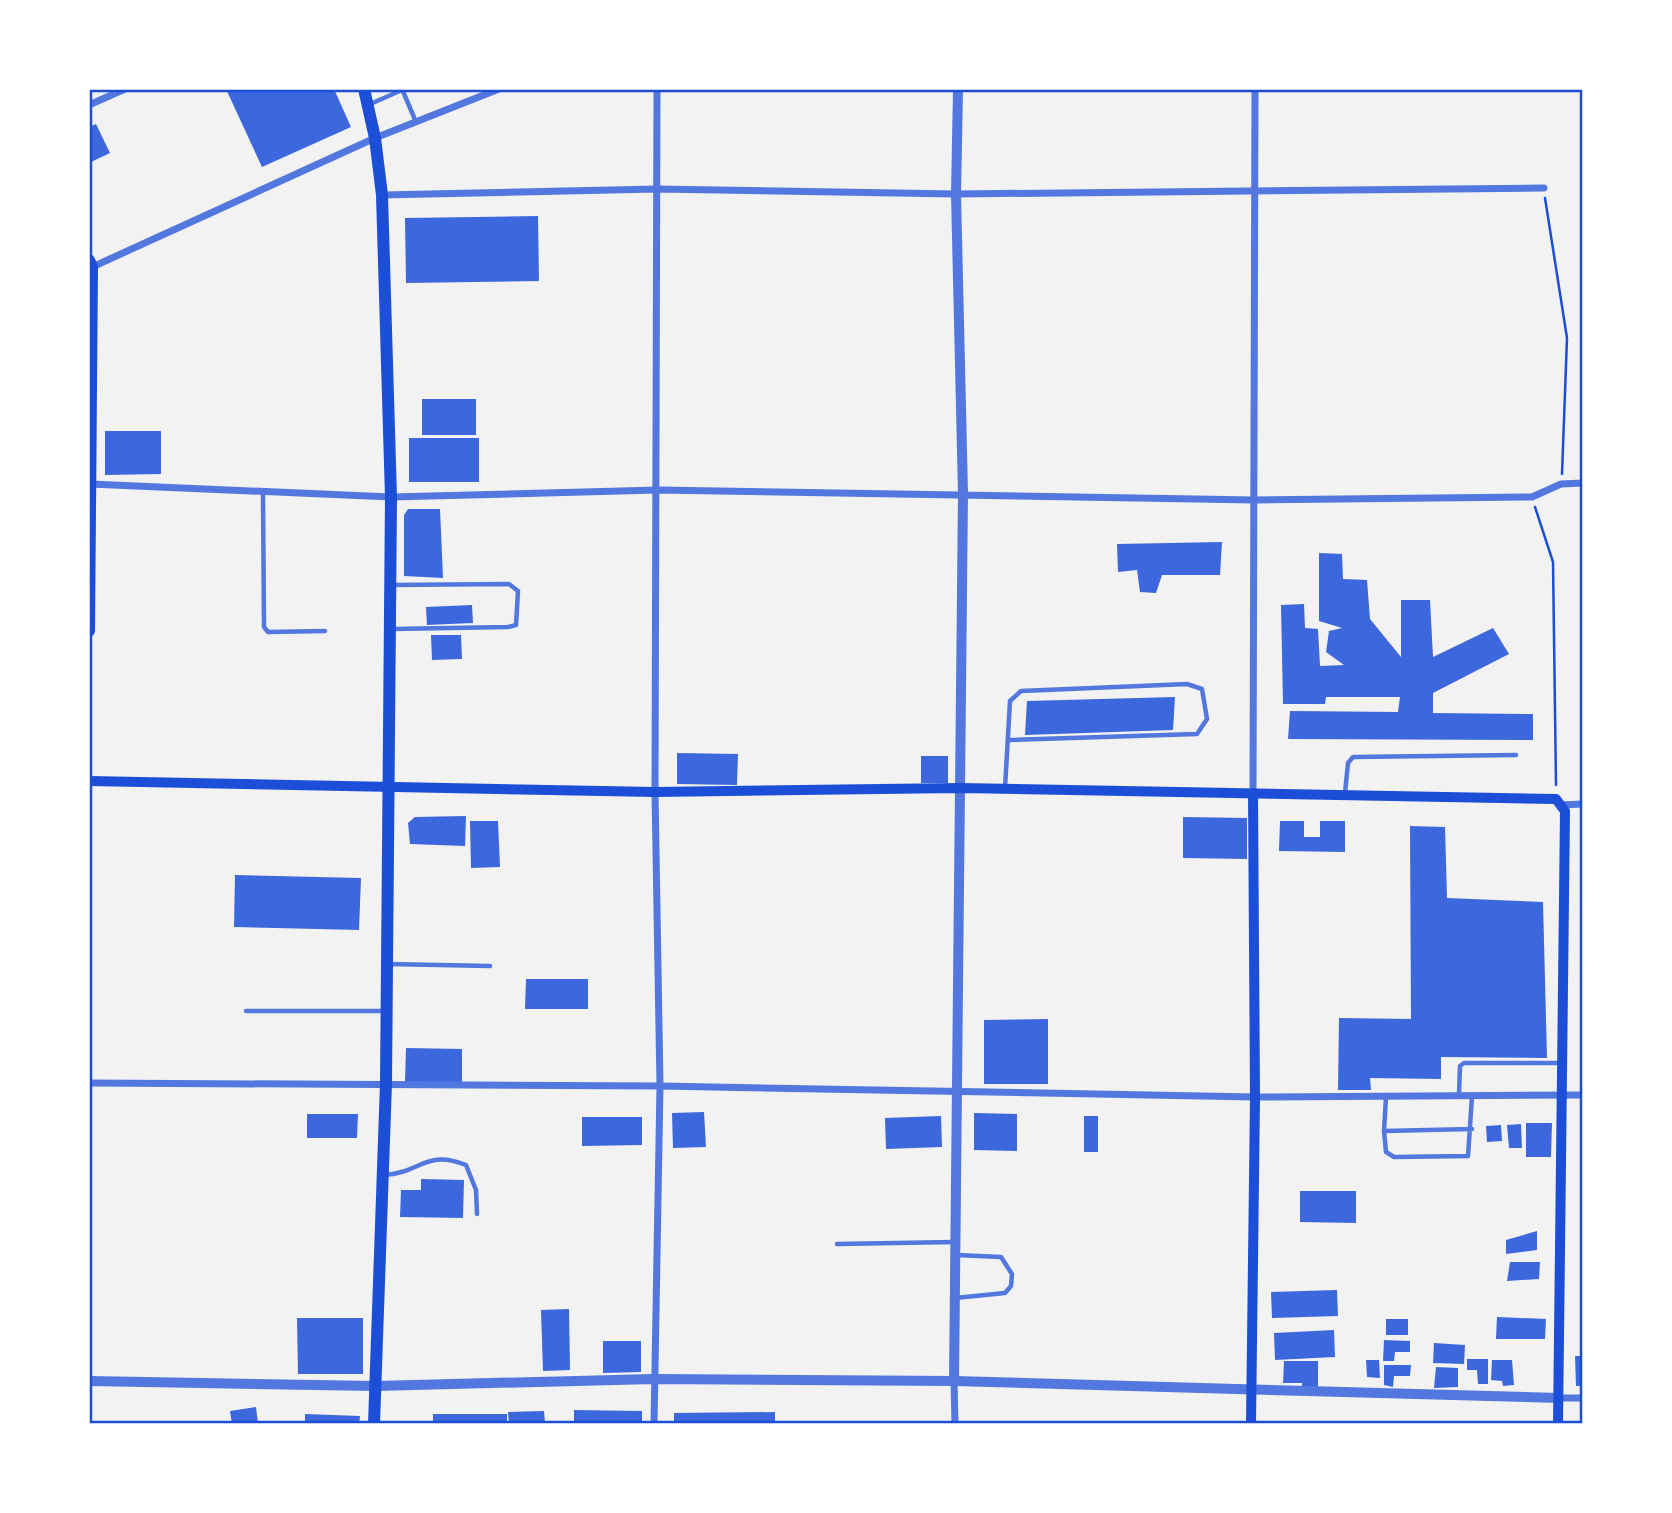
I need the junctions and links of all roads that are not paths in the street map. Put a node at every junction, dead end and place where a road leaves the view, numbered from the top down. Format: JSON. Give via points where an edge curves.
{"nodes":[{"id":1,"x":125,"y":89,"type":"edge"},
{"id":2,"x":363,"y":89,"type":"edge"},
{"id":3,"x":499,"y":89,"type":"edge"},
{"id":4,"x":657,"y":89,"type":"edge"},
{"id":5,"x":958,"y":89,"type":"edge"},
{"id":6,"x":1255,"y":89,"type":"edge"},
{"id":7,"x":402,"y":90,"type":"edge"},
{"id":8,"x":89,"y":105,"type":"edge"},
{"id":9,"x":367,"y":105,"type":"junction"},
{"id":10,"x":416,"y":122,"type":"junction"},
{"id":11,"x":375,"y":138,"type":"junction"},
{"id":12,"x":1544,"y":188,"type":"road end"},
{"id":13,"x":657,"y":189,"type":"junction"},
{"id":14,"x":1256,"y":192,"type":"junction"},
{"id":15,"x":956,"y":194,"type":"junction"},
{"id":16,"x":382,"y":195,"type":"junction"},
{"id":17,"x":90,"y":265,"type":"edge"},
{"id":18,"x":1583,"y":483,"type":"edge"},
{"id":19,"x":90,"y":484,"type":"edge"},
{"id":20,"x":657,"y":490,"type":"junction"},
{"id":21,"x":262,"y":493,"type":"junction"},
{"id":22,"x":963,"y":493,"type":"junction"},
{"id":23,"x":391,"y":497,"type":"junction"},
{"id":24,"x":1255,"y":500,"type":"junction"},
{"id":25,"x":389,"y":585,"type":"junction"},
{"id":26,"x":389,"y":629,"type":"junction"},
{"id":27,"x":89,"y":631,"type":"edge"},
{"id":28,"x":325,"y":631,"type":"dead end"},
{"id":29,"x":1009,"y":740,"type":"junction"},
{"id":30,"x":1516,"y":755,"type":"dead end"},
{"id":31,"x":89,"y":781,"type":"edge"},
{"id":32,"x":386,"y":784,"type":"junction"},
{"id":33,"x":958,"y":788,"type":"junction"},
{"id":34,"x":1004,"y":789,"type":"junction"},
{"id":35,"x":655,"y":792,"type":"junction"},
{"id":36,"x":1253,"y":793,"type":"junction"},
{"id":37,"x":1345,"y":794,"type":"junction"},
{"id":38,"x":1558,"y":802,"type":"junction"},
{"id":39,"x":1583,"y":804,"type":"edge"},
{"id":40,"x":386,"y":964,"type":"junction"},
{"id":41,"x":490,"y":966,"type":"dead end"},
{"id":42,"x":246,"y":1011,"type":"dead end"},
{"id":43,"x":386,"y":1012,"type":"junction"},
{"id":44,"x":1564,"y":1063,"type":"junction"},
{"id":45,"x":89,"y":1083,"type":"edge"},
{"id":46,"x":386,"y":1083,"type":"junction"},
{"id":47,"x":660,"y":1086,"type":"junction"},
{"id":48,"x":956,"y":1092,"type":"junction"},
{"id":49,"x":1564,"y":1093,"type":"junction"},
{"id":50,"x":1459,"y":1095,"type":"junction"},
{"id":51,"x":1472,"y":1095,"type":"junction"},
{"id":52,"x":1583,"y":1095,"type":"edge"},
{"id":53,"x":1386,"y":1096,"type":"junction"},
{"id":54,"x":1255,"y":1097,"type":"junction"},
{"id":55,"x":1472,"y":1129,"type":"junction"},
{"id":56,"x":1384,"y":1131,"type":"junction"},
{"id":57,"x":383,"y":1175,"type":"junction"},
{"id":58,"x":477,"y":1214,"type":"dead end"},
{"id":59,"x":955,"y":1242,"type":"junction"},
{"id":60,"x":837,"y":1244,"type":"dead end"},
{"id":61,"x":955,"y":1255,"type":"junction"},
{"id":62,"x":955,"y":1298,"type":"junction"},
{"id":63,"x":654,"y":1379,"type":"junction"},
{"id":64,"x":89,"y":1381,"type":"edge"},
{"id":65,"x":954,"y":1381,"type":"junction"},
{"id":66,"x":375,"y":1386,"type":"junction"},
{"id":67,"x":1251,"y":1391,"type":"junction"},
{"id":68,"x":1559,"y":1398,"type":"junction"},
{"id":69,"x":1583,"y":1398,"type":"edge"},
{"id":70,"x":374,"y":1424,"type":"edge"},
{"id":71,"x":654,"y":1424,"type":"edge"},
{"id":72,"x":955,"y":1424,"type":"edge"},
{"id":73,"x":1251,"y":1424,"type":"edge"},
{"id":74,"x":1559,"y":1424,"type":"edge"}],
"edges":[{"from":1,"to":8,"type":"street"},
{"from":2,"to":9,"type":"main road"},
{"from":3,"to":10,"type":"street"},
{"from":4,"to":13,"type":"street"},
{"from":5,"to":15,"type":"street"},
{"from":6,"to":14,"type":"street"},
{"from":7,"to":9,"type":"lane"},
{"from":7,"to":10,"type":"lane"},
{"from":9,"to":11,"type":"main road"},
{"from":10,"to":11,"type":"street"},
{"from":11,"to":16,"type":"main road"},
{"from":11,"to":17,"type":"street"},
{"from":12,"to":14,"type":"street"},
{"from":13,"to":15,"type":"street"},
{"from":13,"to":16,"type":"street"},
{"from":13,"to":20,"type":"street"},
{"from":14,"to":15,"type":"street"},
{"from":14,"to":24,"type":"street"},
{"from":15,"to":22,"type":"street"},
{"from":16,"to":23,"type":"main road"},
{"from":17,"to":19,"type":"main road"},
{"from":18,"to":24,"type":"street","via":[[1561,484],[1532,497]]},
{"from":19,"to":21,"type":"street"},
{"from":19,"to":27,"type":"main road"},
{"from":20,"to":22,"type":"street"},
{"from":20,"to":23,"type":"street"},
{"from":20,"to":35,"type":"street"},
{"from":21,"to":23,"type":"street"},
{"from":21,"to":28,"type":"lane","via":[[264,627],[268,632]]},
{"from":22,"to":24,"type":"street"},
{"from":22,"to":33,"type":"street"},
{"from":23,"to":25,"type":"main road"},
{"from":24,"to":36,"type":"street"},
{"from":25,"to":26,"type":"main road"},
{"from":25,"to":26,"type":"lane","via":[[509,584],[518,591],[516,625]]},
{"from":26,"to":32,"type":"main road"},
{"from":29,"to":29,"type":"lane","via":[[1197,734],[1207,719],[1206,700],[1202,689],[1187,684],[1021,691],[1010,701]]},
{"from":29,"to":34,"type":"lane"},
{"from":30,"to":37,"type":"lane","via":[[1353,757],[1348,763]]},
{"from":31,"to":32,"type":"main road"},
{"from":32,"to":35,"type":"main road"},
{"from":32,"to":40,"type":"main road"},
{"from":33,"to":34,"type":"main road"},
{"from":33,"to":35,"type":"main road"},
{"from":33,"to":48,"type":"street"},
{"from":34,"to":36,"type":"main road"},
{"from":35,"to":47,"type":"street"},
{"from":36,"to":37,"type":"main road"},
{"from":36,"to":54,"type":"main road"},
{"from":37,"to":38,"type":"main road"},
{"from":38,"to":39,"type":"street"},
{"from":38,"to":44,"type":"main road","via":[[1565,811]]},
{"from":40,"to":41,"type":"lane"},
{"from":40,"to":43,"type":"main road"},
{"from":42,"to":43,"type":"lane"},
{"from":43,"to":46,"type":"main road"},
{"from":44,"to":49,"type":"main road"},
{"from":44,"to":50,"type":"lane","via":[[1464,1063]]},
{"from":45,"to":46,"type":"street"},
{"from":46,"to":47,"type":"street"},
{"from":46,"to":57,"type":"main road"},
{"from":47,"to":48,"type":"street"},
{"from":47,"to":63,"type":"street"},
{"from":48,"to":54,"type":"street"},
{"from":48,"to":59,"type":"street"},
{"from":49,"to":51,"type":"street"},
{"from":49,"to":52,"type":"street"},
{"from":49,"to":68,"type":"main road"},
{"from":50,"to":51,"type":"street"},
{"from":50,"to":53,"type":"street"},
{"from":51,"to":55,"type":"lane"},
{"from":53,"to":54,"type":"street"},
{"from":53,"to":56,"type":"lane"},
{"from":54,"to":67,"type":"main road"},
{"from":55,"to":56,"type":"lane"},
{"from":55,"to":56,"type":"lane","via":[[1468,1156],[1442,1158],[1394,1157],[1386,1152]]},
{"from":57,"to":58,"type":"lane","via":[[410,1171],[429,1159],[448,1158],[466,1165],[476,1190]]},
{"from":57,"to":66,"type":"main road"},
{"from":59,"to":60,"type":"lane"},
{"from":59,"to":61,"type":"street"},
{"from":61,"to":62,"type":"street"},
{"from":61,"to":62,"type":"lane","via":[[1000,1257],[1012,1273],[1005,1293]]},
{"from":62,"to":65,"type":"street"},
{"from":63,"to":65,"type":"street"},
{"from":63,"to":66,"type":"street"},
{"from":63,"to":71,"type":"street"},
{"from":64,"to":66,"type":"street"},
{"from":65,"to":67,"type":"street"},
{"from":65,"to":72,"type":"street"},
{"from":66,"to":70,"type":"main road"},
{"from":67,"to":68,"type":"street"},
{"from":67,"to":73,"type":"main road"},
{"from":68,"to":69,"type":"street"},
{"from":68,"to":74,"type":"main road"}]}
